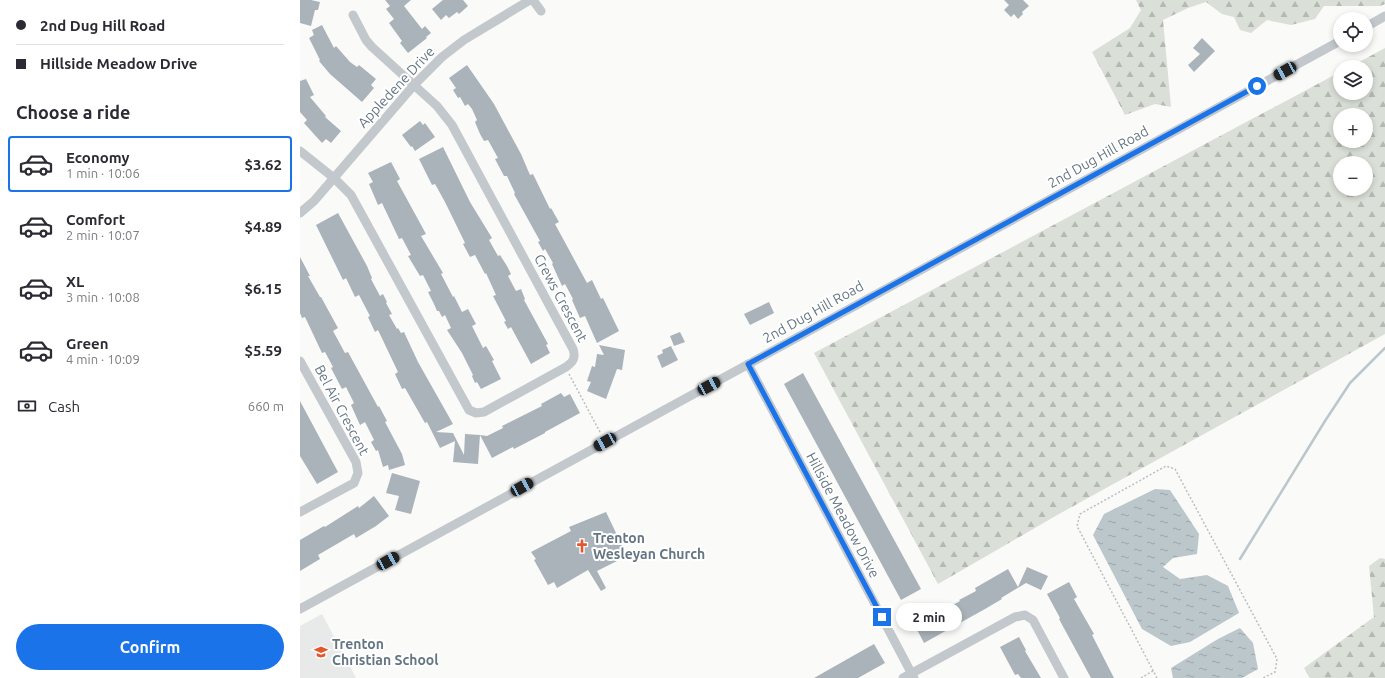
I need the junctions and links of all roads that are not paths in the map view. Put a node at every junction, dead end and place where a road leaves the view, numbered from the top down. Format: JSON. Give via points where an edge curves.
{"nodes":[{"id":1,"x":530,"y":0,"type":"edge"},
{"id":2,"x":533,"y":0,"type":"edge"},
{"id":3,"x":541,"y":11,"type":"dead end"},
{"id":4,"x":353,"y":15,"type":"dead end"},
{"id":5,"x":1385,"y":16,"type":"edge"},
{"id":6,"x":1373,"y":22,"type":"edge"},
{"id":7,"x":1333,"y":45,"type":"edge"},
{"id":8,"x":414,"y":85,"type":"junction"},
{"id":9,"x":300,"y":151,"type":"edge"},
{"id":10,"x":334,"y":178,"type":"junction"},
{"id":11,"x":300,"y":213,"type":"edge"},
{"id":12,"x":300,"y":361,"type":"edge"},
{"id":13,"x":748,"y":364,"type":"junction"},
{"id":14,"x":300,"y":512,"type":"edge"},
{"id":15,"x":300,"y":609,"type":"edge"},
{"id":16,"x":913,"y":676,"type":"edge"},
{"id":17,"x":903,"y":678,"type":"edge"},
{"id":18,"x":1064,"y":678,"type":"edge"}],
"edges":[{"from":1,"to":8,"type":"street","name":"Appledene Drive","via":[[453,47]]},
{"from":2,"to":3,"type":"street"},
{"from":4,"to":8,"type":"street","via":[[372,47]]},
{"from":5,"to":6,"type":"street"},
{"from":7,"to":13,"type":"street","name":"2nd Dug Hill Road"},
{"from":8,"to":10,"type":"street","name":"Appledene Drive"},
{"from":8,"to":10,"type":"street","name":"Crews Crescent","via":[[452,125],[570,342],[575,355],[574,360],[566,367],[484,412],[476,413],[470,410],[351,195]]},
{"from":9,"to":10,"type":"street"},
{"from":10,"to":11,"type":"street","name":"Appledene Drive"},
{"from":12,"to":14,"type":"street","name":"Bel Air Crescent","via":[[356,462],[358,472],[354,483]]},
{"from":13,"to":15,"type":"street","name":"2nd Dug Hill Road"},
{"from":13,"to":16,"type":"street","name":"Hillside Meadow Drive"},
{"from":16,"to":17,"type":"street"},
{"from":16,"to":18,"type":"street","via":[[1015,617],[1025,615],[1033,620]]}]}
